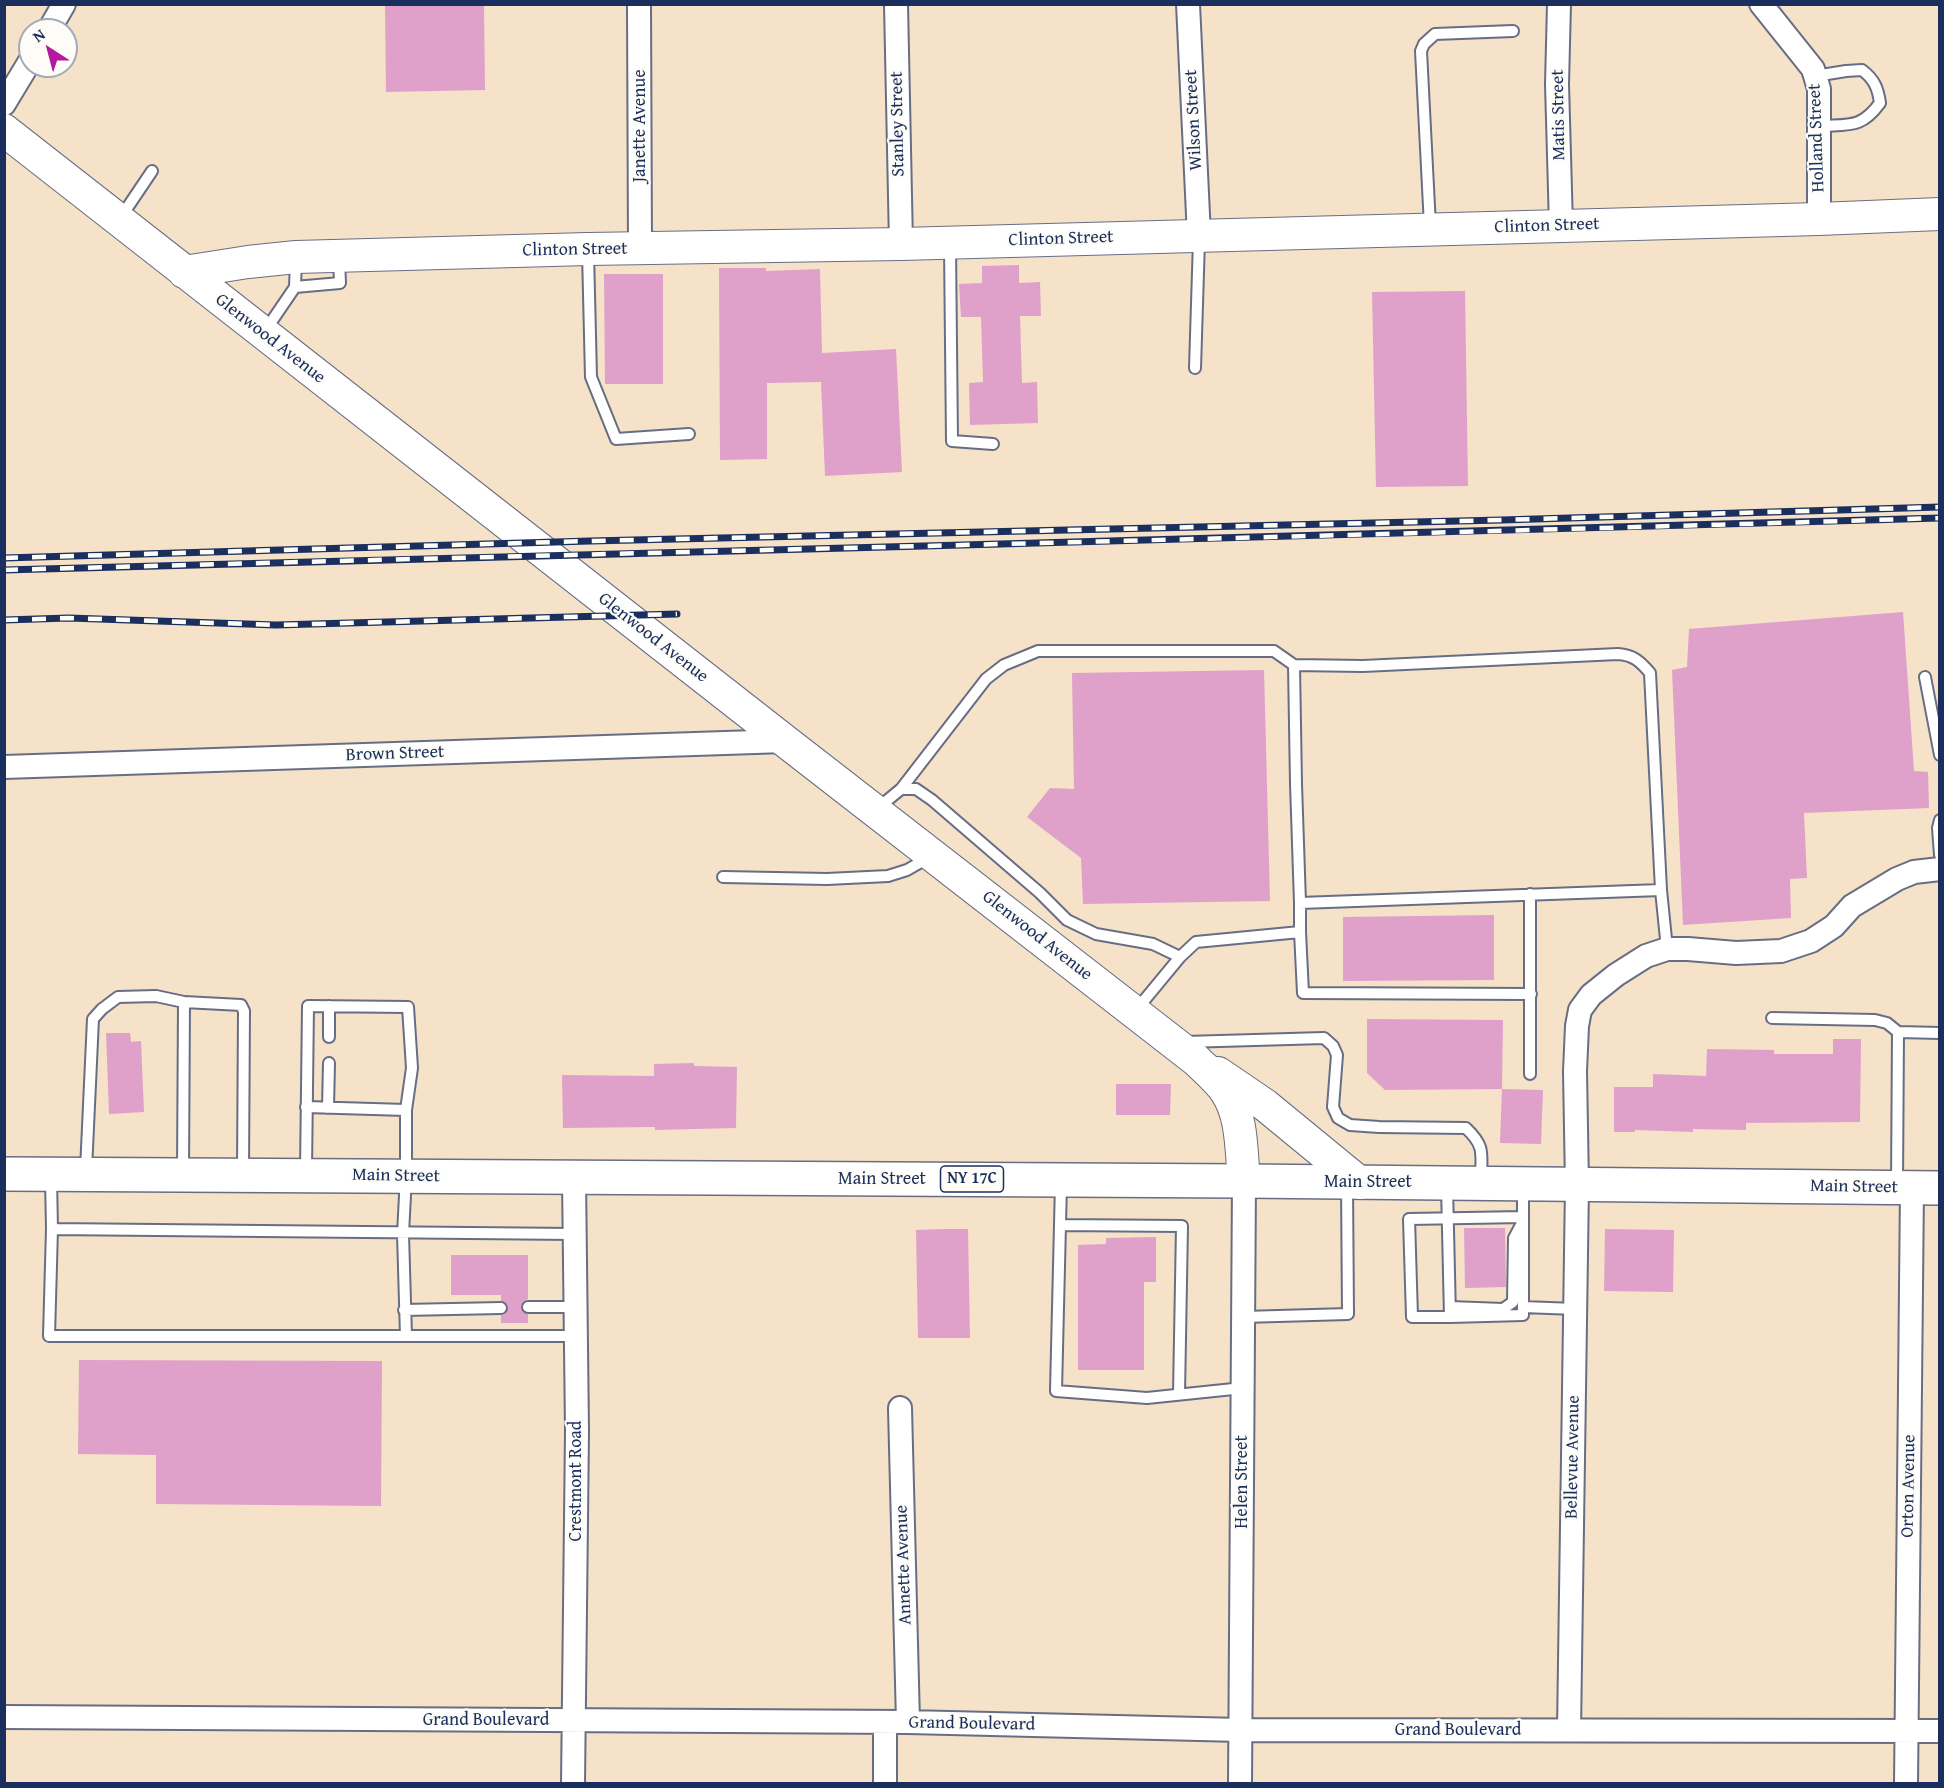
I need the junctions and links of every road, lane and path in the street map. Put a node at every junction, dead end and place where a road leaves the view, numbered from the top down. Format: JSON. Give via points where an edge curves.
{"nodes":[{"id":1,"x":64,"y":4,"type":"edge"},
{"id":2,"x":639,"y":4,"type":"edge"},
{"id":3,"x":896,"y":4,"type":"edge"},
{"id":4,"x":1188,"y":4,"type":"edge"},
{"id":5,"x":1559,"y":4,"type":"edge"},
{"id":6,"x":1761,"y":4,"type":"edge"},
{"id":7,"x":55,"y":18,"type":"edge"},
{"id":8,"x":1513,"y":31,"type":"dead end"},
{"id":9,"x":1815,"y":76,"type":"junction"},
{"id":10,"x":20,"y":78,"type":"edge"},
{"id":11,"x":4,"y":104,"type":"edge"},
{"id":12,"x":1819,"y":126,"type":"junction"},
{"id":13,"x":4,"y":130,"type":"edge"},
{"id":14,"x":152,"y":171,"type":"dead end"},
{"id":15,"x":1940,"y":214,"type":"edge"},
{"id":16,"x":119,"y":219,"type":"junction"},
{"id":17,"x":1819,"y":219,"type":"junction"},
{"id":18,"x":1562,"y":226,"type":"junction"},
{"id":19,"x":1430,"y":229,"type":"junction"},
{"id":20,"x":1199,"y":236,"type":"junction"},
{"id":21,"x":950,"y":243,"type":"junction"},
{"id":22,"x":901,"y":244,"type":"junction"},
{"id":23,"x":640,"y":248,"type":"junction"},
{"id":24,"x":588,"y":249,"type":"junction"},
{"id":25,"x":184,"y":272,"type":"junction"},
{"id":26,"x":296,"y":272,"type":"junction"},
{"id":27,"x":263,"y":334,"type":"junction"},
{"id":28,"x":1195,"y":368,"type":"dead end"},
{"id":29,"x":689,"y":434,"type":"dead end"},
{"id":30,"x":993,"y":444,"type":"dead end"},
{"id":31,"x":1294,"y":665,"type":"junction"},
{"id":32,"x":1924,"y":677,"type":"dead end"},
{"id":33,"x":785,"y":741,"type":"junction"},
{"id":34,"x":1940,"y":755,"type":"edge"},
{"id":35,"x":4,"y":767,"type":"edge"},
{"id":36,"x":901,"y":789,"type":"junction"},
{"id":37,"x":874,"y":811,"type":"junction"},
{"id":38,"x":1940,"y":820,"type":"edge"},
{"id":39,"x":932,"y":855,"type":"junction"},
{"id":40,"x":1940,"y":855,"type":"edge"},
{"id":41,"x":1940,"y":869,"type":"edge"},
{"id":42,"x":723,"y":877,"type":"dead end"},
{"id":43,"x":1661,"y":890,"type":"junction"},
{"id":44,"x":1530,"y":894,"type":"junction"},
{"id":45,"x":1300,"y":903,"type":"junction"},
{"id":46,"x":1300,"y":932,"type":"junction"},
{"id":47,"x":1667,"y":950,"type":"junction"},
{"id":48,"x":1180,"y":957,"type":"junction"},
{"id":49,"x":1532,"y":994,"type":"junction"},
{"id":50,"x":184,"y":1002,"type":"junction"},
{"id":51,"x":329,"y":1006,"type":"junction"},
{"id":52,"x":1135,"y":1012,"type":"junction"},
{"id":53,"x":1772,"y":1018,"type":"dead end"},
{"id":54,"x":1898,"y":1032,"type":"junction"},
{"id":55,"x":1940,"y":1033,"type":"edge"},
{"id":56,"x":329,"y":1037,"type":"dead end"},
{"id":57,"x":1185,"y":1051,"type":"junction"},
{"id":58,"x":329,"y":1063,"type":"dead end"},
{"id":59,"x":1530,"y":1074,"type":"dead end"},
{"id":60,"x":306,"y":1107,"type":"junction"},
{"id":61,"x":328,"y":1108,"type":"junction"},
{"id":62,"x":406,"y":1110,"type":"junction"},
{"id":63,"x":51,"y":1173,"type":"junction"},
{"id":64,"x":86,"y":1173,"type":"junction"},
{"id":65,"x":4,"y":1174,"type":"edge"},
{"id":66,"x":183,"y":1174,"type":"junction"},
{"id":67,"x":243,"y":1174,"type":"junction"},
{"id":68,"x":306,"y":1175,"type":"junction"},
{"id":69,"x":406,"y":1176,"type":"junction"},
{"id":70,"x":574,"y":1178,"type":"junction"},
{"id":71,"x":1061,"y":1180,"type":"junction"},
{"id":72,"x":1244,"y":1181,"type":"junction"},
{"id":73,"x":1447,"y":1182,"type":"junction"},
{"id":74,"x":1353,"y":1183,"type":"junction"},
{"id":75,"x":1481,"y":1184,"type":"junction"},
{"id":76,"x":1523,"y":1184,"type":"junction"},
{"id":77,"x":1577,"y":1185,"type":"junction"},
{"id":78,"x":1916,"y":1188,"type":"edge"},
{"id":79,"x":1448,"y":1219,"type":"junction"},
{"id":80,"x":1523,"y":1219,"type":"junction"},
{"id":81,"x":1060,"y":1226,"type":"junction"},
{"id":82,"x":52,"y":1229,"type":"junction"},
{"id":83,"x":403,"y":1234,"type":"junction"},
{"id":84,"x":574,"y":1234,"type":"junction"},
{"id":85,"x":528,"y":1307,"type":"dead end"},
{"id":86,"x":576,"y":1307,"type":"junction"},
{"id":87,"x":1523,"y":1307,"type":"junction"},
{"id":88,"x":501,"y":1308,"type":"dead end"},
{"id":89,"x":1575,"y":1309,"type":"junction"},
{"id":90,"x":404,"y":1310,"type":"junction"},
{"id":91,"x":1450,"y":1312,"type":"junction"},
{"id":92,"x":1244,"y":1317,"type":"junction"},
{"id":93,"x":406,"y":1336,"type":"junction"},
{"id":94,"x":576,"y":1336,"type":"junction"},
{"id":95,"x":1243,"y":1388,"type":"junction"},
{"id":96,"x":1179,"y":1394,"type":"junction"},
{"id":97,"x":900,"y":1408,"type":"dead end"},
{"id":98,"x":4,"y":1717,"type":"edge"},
{"id":99,"x":574,"y":1721,"type":"junction"},
{"id":100,"x":885,"y":1722,"type":"junction"},
{"id":101,"x":908,"y":1722,"type":"junction"},
{"id":102,"x":1241,"y":1730,"type":"junction"},
{"id":103,"x":1569,"y":1730,"type":"junction"},
{"id":104,"x":1906,"y":1731,"type":"junction"},
{"id":105,"x":1940,"y":1731,"type":"edge"},
{"id":106,"x":573,"y":1784,"type":"edge"},
{"id":107,"x":885,"y":1784,"type":"edge"},
{"id":108,"x":1240,"y":1784,"type":"edge"},
{"id":109,"x":1906,"y":1784,"type":"edge"}],
"edges":[{"from":1,"to":7,"type":"street"},
{"from":2,"to":23,"type":"street","name":"Janette Avenue"},
{"from":3,"to":22,"type":"street","name":"Stanley Street"},
{"from":4,"to":20,"type":"street","name":"Wilson Street"},
{"from":5,"to":18,"type":"street","name":"Matis Street","via":[[1557,84]]},
{"from":6,"to":9,"type":"street","name":"Holland Street"},
{"from":8,"to":19,"type":"lane","via":[[1435,34],[1421,51]]},
{"from":9,"to":12,"type":"street","name":"Holland Street"},
{"from":9,"to":12,"type":"lane","via":[[1862,70],[1878,89],[1880,103],[1860,123]]},
{"from":10,"to":11,"type":"street"},
{"from":12,"to":17,"type":"street","name":"Holland Street"},
{"from":13,"to":16,"type":"street","name":"Glenwood Avenue"},
{"from":14,"to":16,"type":"lane"},
{"from":15,"to":17,"type":"street","name":"Clinton Street"},
{"from":16,"to":25,"type":"street","name":"Glenwood Avenue"},
{"from":17,"to":18,"type":"street","name":"Clinton Street"},
{"from":18,"to":19,"type":"street","name":"Clinton Street"},
{"from":19,"to":20,"type":"street","name":"Clinton Street"},
{"from":20,"to":21,"type":"street","name":"Clinton Street"},
{"from":20,"to":28,"type":"lane"},
{"from":21,"to":22,"type":"street","name":"Clinton Street"},
{"from":21,"to":30,"type":"lane","via":[[952,441]]},
{"from":22,"to":23,"type":"street","name":"Clinton Street"},
{"from":23,"to":24,"type":"street","name":"Clinton Street"},
{"from":24,"to":26,"type":"street","name":"Clinton Street","via":[[339,256]]},
{"from":24,"to":29,"type":"lane","via":[[591,377],[616,440]]},
{"from":25,"to":26,"type":"street","name":"Clinton Street"},
{"from":25,"to":27,"type":"street","name":"Glenwood Avenue"},
{"from":26,"to":27,"type":"lane"},
{"from":27,"to":33,"type":"street","name":"Glenwood Avenue"},
{"from":31,"to":36,"type":"lane","via":[[1274,651],[1038,651],[1004,665],[986,679]]},
{"from":31,"to":43,"type":"lane","via":[[1363,666],[1631,655],[1650,673]]},
{"from":31,"to":45,"type":"lane"},
{"from":32,"to":34,"type":"lane"},
{"from":33,"to":35,"type":"street","name":"Brown Street"},
{"from":33,"to":37,"type":"street","name":"Glenwood Avenue"},
{"from":36,"to":37,"type":"lane"},
{"from":36,"to":48,"type":"lane","via":[[916,789],[932,800],[1067,920],[1096,934],[1153,944]]},
{"from":37,"to":39,"type":"street","name":"Glenwood Avenue"},
{"from":38,"to":40,"type":"lane"},
{"from":39,"to":42,"type":"lane","via":[[888,876]]},
{"from":39,"to":52,"type":"street","name":"Glenwood Avenue"},
{"from":41,"to":47,"type":"street","name":"Bellevue Avenue","via":[[1897,879],[1852,906],[1834,926],[1811,941],[1781,951]]},
{"from":43,"to":44,"type":"lane"},
{"from":43,"to":47,"type":"lane"},
{"from":44,"to":45,"type":"lane"},
{"from":44,"to":49,"type":"lane"},
{"from":45,"to":46,"type":"lane"},
{"from":46,"to":48,"type":"lane","via":[[1196,942]]},
{"from":46,"to":49,"type":"lane","via":[[1303,993]]},
{"from":47,"to":77,"type":"street","name":"Bellevue Avenue","via":[[1646,956],[1616,975],[1591,995],[1580,1010],[1575,1071]]},
{"from":48,"to":52,"type":"lane"},
{"from":49,"to":59,"type":"lane"},
{"from":50,"to":64,"type":"lane","via":[[156,996],[118,997],[93,1019]]},
{"from":50,"to":66,"type":"lane"},
{"from":50,"to":67,"type":"lane","via":[[241,1005],[244,1011]]},
{"from":51,"to":56,"type":"lane"},
{"from":51,"to":60,"type":"lane","via":[[308,1006]]},
{"from":51,"to":62,"type":"lane","via":[[408,1007],[412,1068]]},
{"from":52,"to":57,"type":"street","name":"Glenwood Avenue"},
{"from":53,"to":54,"type":"lane","via":[[1875,1020]]},
{"from":54,"to":55,"type":"lane"},
{"from":54,"to":78,"type":"lane"},
{"from":57,"to":72,"type":"street","name":"Glenwood Avenue","via":[[1224,1089],[1234,1107]]},
{"from":57,"to":74,"type":"street","via":[[1265,1106]]},
{"from":57,"to":75,"type":"lane","via":[[1324,1038],[1337,1055],[1333,1107],[1338,1118],[1350,1125],[1466,1128],[1481,1147]]},
{"from":58,"to":61,"type":"lane"},
{"from":60,"to":61,"type":"lane"},
{"from":60,"to":68,"type":"lane"},
{"from":61,"to":62,"type":"lane"},
{"from":62,"to":69,"type":"lane"},
{"from":63,"to":64,"type":"main road","name":"Main Street","number":"NY 17C"},
{"from":63,"to":65,"type":"main road","name":"Main Street","number":"NY 17C"},
{"from":63,"to":82,"type":"lane"},
{"from":64,"to":66,"type":"main road","name":"Main Street","number":"NY 17C"},
{"from":66,"to":67,"type":"main road","name":"Main Street","number":"NY 17C"},
{"from":67,"to":68,"type":"main road","name":"Main Street","number":"NY 17C"},
{"from":68,"to":69,"type":"main road","name":"Main Street","number":"NY 17C"},
{"from":69,"to":70,"type":"main road","name":"Main Street","number":"NY 17C"},
{"from":69,"to":83,"type":"lane"},
{"from":70,"to":71,"type":"main road","name":"Main Street","number":"NY 17C"},
{"from":70,"to":84,"type":"street","name":"Crestmont Road"},
{"from":71,"to":72,"type":"main road","name":"Main Street","number":"NY 17C"},
{"from":71,"to":81,"type":"lane"},
{"from":72,"to":74,"type":"main road","name":"Main Street","number":"NY 17C"},
{"from":72,"to":92,"type":"street","name":"Helen Street"},
{"from":73,"to":74,"type":"main road","name":"Main Street","number":"NY 17C"},
{"from":73,"to":75,"type":"main road","name":"Main Street","number":"NY 17C"},
{"from":73,"to":79,"type":"lane"},
{"from":74,"to":92,"type":"lane","via":[[1348,1314]]},
{"from":75,"to":76,"type":"main road","name":"Main Street","number":"NY 17C"},
{"from":76,"to":77,"type":"main road","name":"Main Street","number":"NY 17C"},
{"from":76,"to":80,"type":"lane"},
{"from":77,"to":78,"type":"main road","name":"Main Street","number":"NY 17C"},
{"from":77,"to":89,"type":"street","name":"Bellevue Avenue"},
{"from":78,"to":104,"type":"street","name":"Orton Avenue"},
{"from":79,"to":80,"type":"lane"},
{"from":79,"to":91,"type":"lane"},
{"from":79,"to":91,"type":"lane","via":[[1409,1219],[1412,1317]]},
{"from":80,"to":87,"type":"lane"},
{"from":80,"to":91,"type":"lane","via":[[1514,1238],[1513,1302],[1503,1309]]},
{"from":81,"to":96,"type":"lane","via":[[1056,1391],[1147,1398]]},
{"from":81,"to":96,"type":"lane","via":[[1182,1226]]},
{"from":82,"to":83,"type":"lane"},
{"from":82,"to":93,"type":"lane","via":[[49,1336]]},
{"from":83,"to":84,"type":"lane"},
{"from":83,"to":90,"type":"lane"},
{"from":84,"to":86,"type":"street","name":"Crestmont Road"},
{"from":85,"to":86,"type":"lane"},
{"from":86,"to":94,"type":"street","name":"Crestmont Road"},
{"from":87,"to":89,"type":"lane"},
{"from":87,"to":91,"type":"lane","via":[[1523,1315]]},
{"from":88,"to":90,"type":"lane"},
{"from":89,"to":103,"type":"street","name":"Bellevue Avenue"},
{"from":90,"to":93,"type":"lane"},
{"from":92,"to":95,"type":"street","name":"Helen Street"},
{"from":93,"to":94,"type":"lane"},
{"from":94,"to":99,"type":"street","name":"Crestmont Road"},
{"from":95,"to":96,"type":"lane"},
{"from":95,"to":102,"type":"street","name":"Helen Street"},
{"from":97,"to":101,"type":"street","name":"Annette Avenue"},
{"from":98,"to":99,"type":"street","name":"Grand Boulevard"},
{"from":99,"to":100,"type":"street","name":"Grand Boulevard"},
{"from":99,"to":106,"type":"street","name":"Crestmont Road"},
{"from":100,"to":101,"type":"street","name":"Grand Boulevard"},
{"from":100,"to":107,"type":"street"},
{"from":101,"to":102,"type":"street","name":"Grand Boulevard"},
{"from":102,"to":103,"type":"street","name":"Grand Boulevard"},
{"from":102,"to":108,"type":"street","name":"Helen Street"},
{"from":103,"to":104,"type":"street","name":"Grand Boulevard"},
{"from":104,"to":105,"type":"street","name":"Grand Boulevard"},
{"from":104,"to":109,"type":"street","name":"Orton Avenue"}]}
